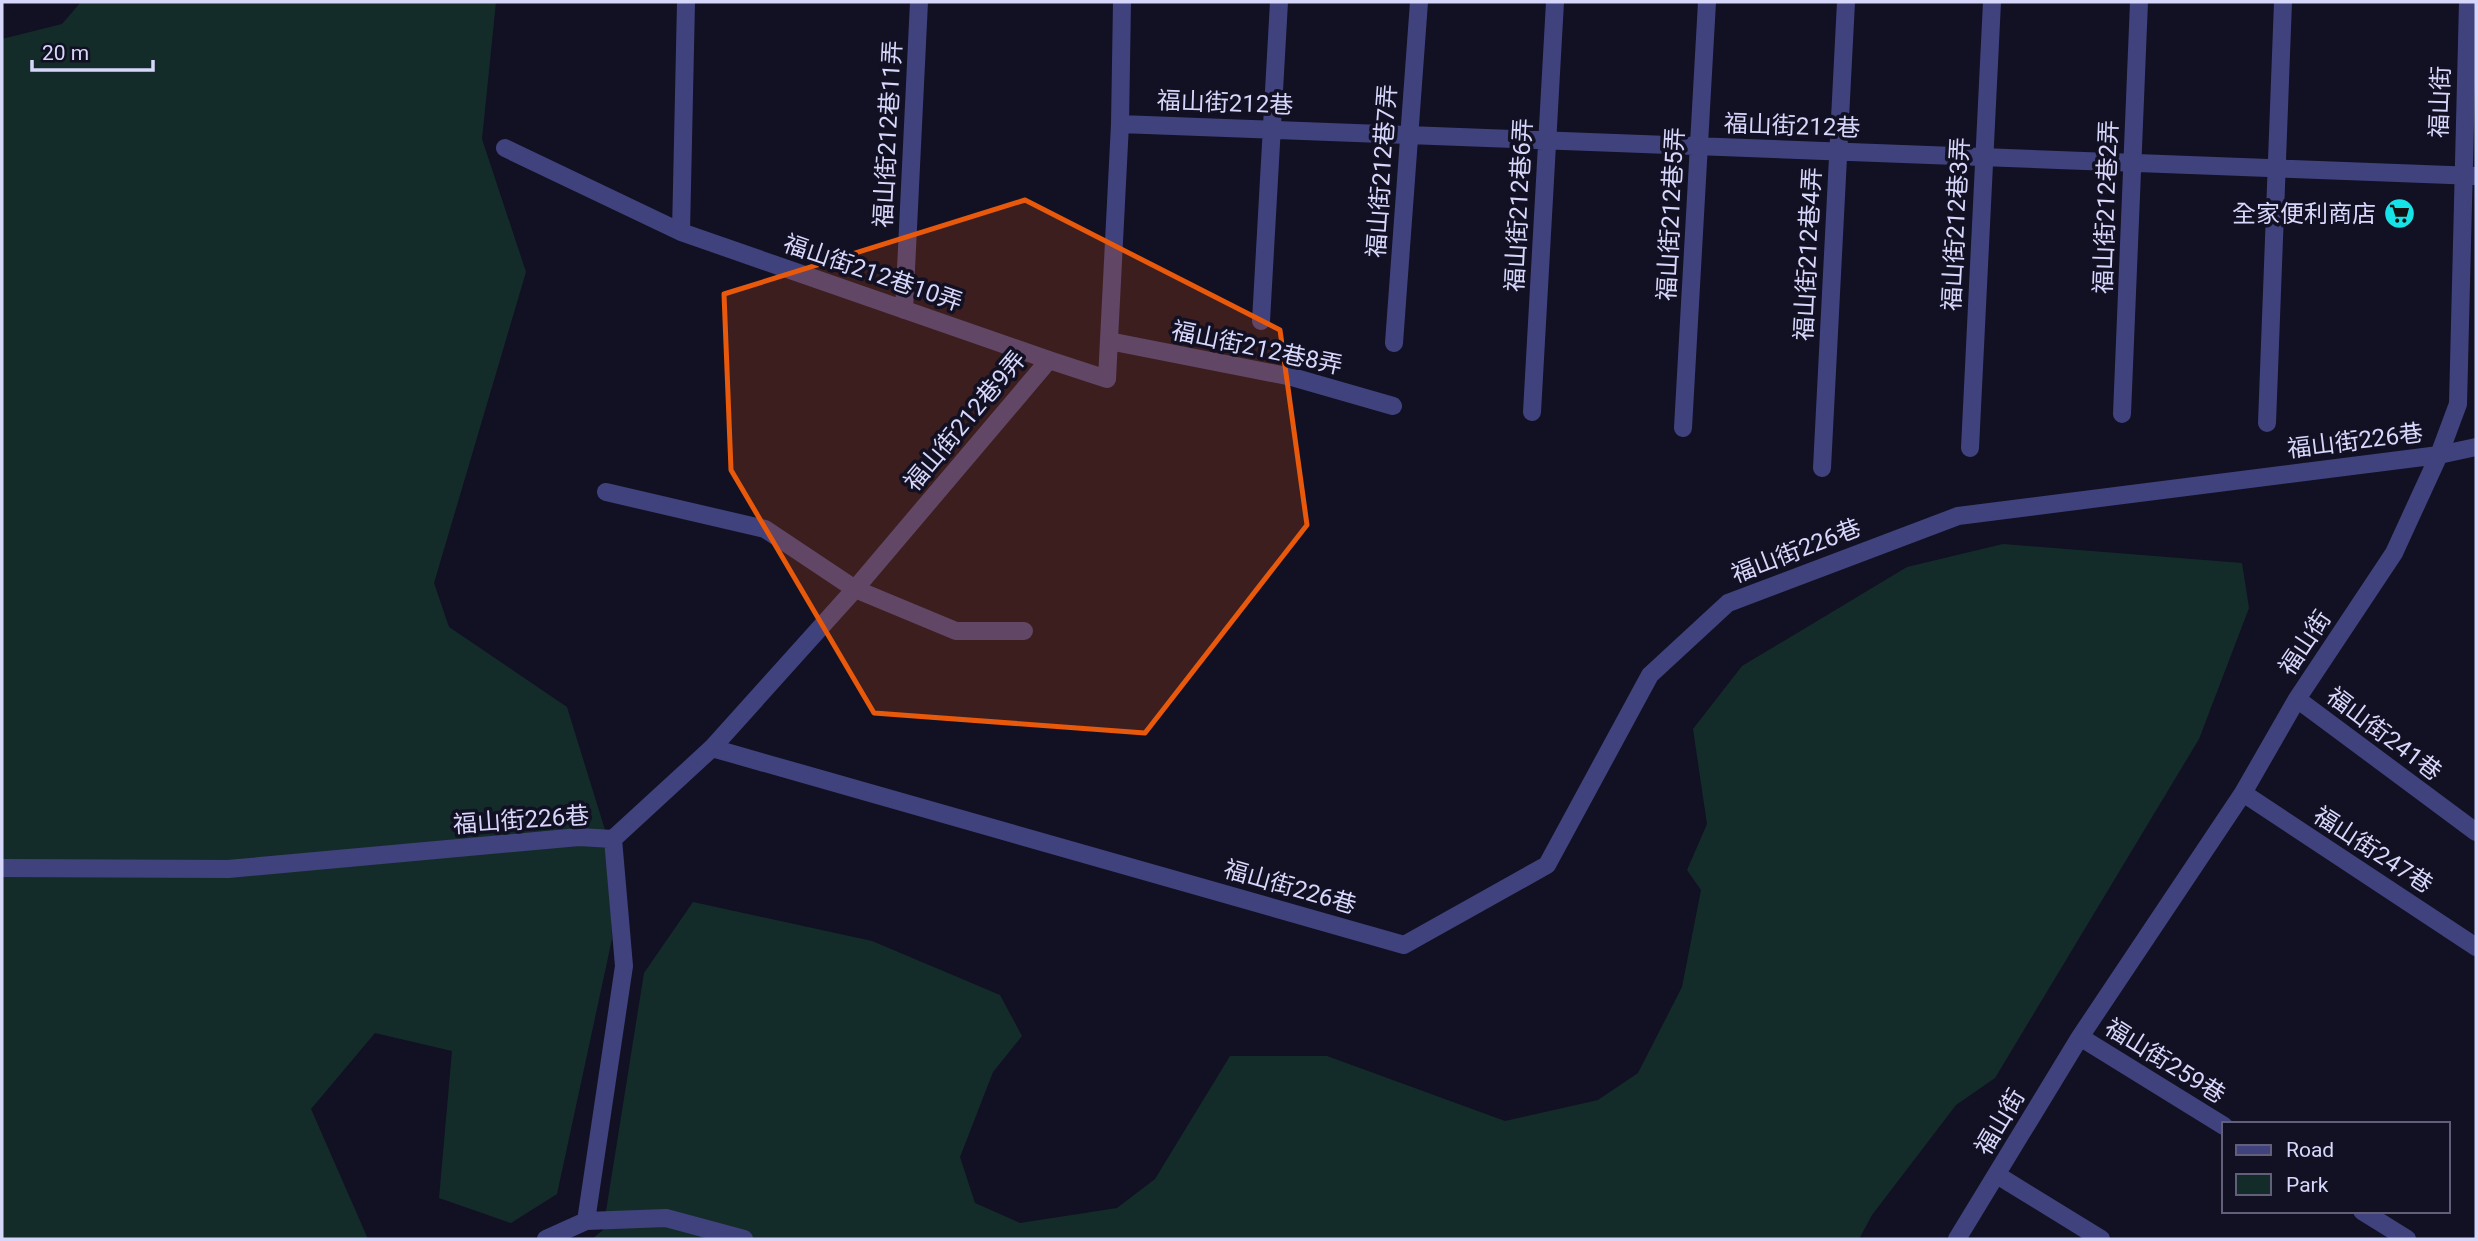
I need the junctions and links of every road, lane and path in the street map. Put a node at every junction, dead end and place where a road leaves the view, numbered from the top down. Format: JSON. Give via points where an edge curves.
{"nodes":[{"id":1,"x":685,"y":2,"type":"edge"},
{"id":2,"x":919,"y":2,"type":"edge"},
{"id":3,"x":1122,"y":2,"type":"edge"},
{"id":4,"x":1279,"y":2,"type":"edge"},
{"id":5,"x":1419,"y":2,"type":"edge"},
{"id":6,"x":1555,"y":2,"type":"edge"},
{"id":7,"x":1707,"y":2,"type":"edge"},
{"id":8,"x":1846,"y":2,"type":"edge"},
{"id":9,"x":1992,"y":2,"type":"edge"},
{"id":10,"x":2139,"y":2,"type":"edge"},
{"id":11,"x":2283,"y":2,"type":"edge"},
{"id":12,"x":2468,"y":2,"type":"edge"},
{"id":13,"x":1120,"y":124,"type":"junction"},
{"id":14,"x":1272,"y":130,"type":"junction"},
{"id":15,"x":1409,"y":135,"type":"junction"},
{"id":16,"x":1548,"y":141,"type":"junction"},
{"id":17,"x":1699,"y":146,"type":"junction"},
{"id":18,"x":505,"y":148,"type":"dead end"},
{"id":19,"x":1838,"y":152,"type":"junction"},
{"id":20,"x":1984,"y":157,"type":"junction"},
{"id":21,"x":2133,"y":163,"type":"junction"},
{"id":22,"x":2277,"y":169,"type":"junction"},
{"id":23,"x":2469,"y":176,"type":"edge"},
{"id":24,"x":681,"y":232,"type":"junction"},
{"id":25,"x":904,"y":310,"type":"junction"},
{"id":26,"x":1261,"y":321,"type":"dead end"},
{"id":27,"x":1109,"y":341,"type":"junction"},
{"id":28,"x":1394,"y":343,"type":"dead end"},
{"id":29,"x":1049,"y":360,"type":"junction"},
{"id":30,"x":1394,"y":406,"type":"dead end"},
{"id":31,"x":1532,"y":412,"type":"dead end"},
{"id":32,"x":2122,"y":414,"type":"dead end"},
{"id":33,"x":2267,"y":423,"type":"dead end"},
{"id":34,"x":1683,"y":428,"type":"dead end"},
{"id":35,"x":2476,"y":447,"type":"edge"},
{"id":36,"x":1970,"y":448,"type":"dead end"},
{"id":37,"x":2439,"y":455,"type":"junction"},
{"id":38,"x":1822,"y":468,"type":"dead end"},
{"id":39,"x":606,"y":492,"type":"dead end"},
{"id":40,"x":855,"y":589,"type":"junction"},
{"id":41,"x":1024,"y":631,"type":"dead end"},
{"id":42,"x":2297,"y":699,"type":"junction"},
{"id":43,"x":712,"y":748,"type":"junction"},
{"id":44,"x":2244,"y":793,"type":"junction"},
{"id":45,"x":2476,"y":832,"type":"edge"},
{"id":46,"x":612,"y":839,"type":"junction"},
{"id":47,"x":2,"y":868,"type":"edge"},
{"id":48,"x":2476,"y":947,"type":"edge"},
{"id":49,"x":2080,"y":1037,"type":"junction"},
{"id":50,"x":2222,"y":1125,"type":"edge"},
{"id":51,"x":1997,"y":1175,"type":"junction"},
{"id":52,"x":2365,"y":1213,"type":"edge"},
{"id":53,"x":586,"y":1221,"type":"junction"},
{"id":54,"x":546,"y":1239,"type":"edge"},
{"id":55,"x":744,"y":1239,"type":"edge"},
{"id":56,"x":1957,"y":1239,"type":"edge"},
{"id":57,"x":2101,"y":1239,"type":"edge"},
{"id":58,"x":2407,"y":1239,"type":"edge"}],
"edges":[{"from":1,"to":24,"type":"street"},
{"from":2,"to":25,"type":"street","name":"福山街212巷11弄"},
{"from":3,"to":13,"type":"street","name":"福山街212巷9弄"},
{"from":4,"to":14,"type":"street","name":"福山街212巷8弄"},
{"from":5,"to":15,"type":"street","name":"福山街212巷7弄"},
{"from":6,"to":16,"type":"street","name":"福山街212巷6弄"},
{"from":7,"to":17,"type":"street","name":"福山街212巷5弄"},
{"from":8,"to":19,"type":"street","name":"福山街212巷4弄"},
{"from":9,"to":20,"type":"street","name":"福山街212巷3弄"},
{"from":10,"to":21,"type":"street","name":"福山街212巷2弄"},
{"from":11,"to":22,"type":"street"},
{"from":12,"to":23,"type":"street","name":"福山街"},
{"from":13,"to":14,"type":"street","name":"福山街212巷"},
{"from":13,"to":27,"type":"street","name":"福山街212巷9弄"},
{"from":14,"to":15,"type":"street","name":"福山街212巷"},
{"from":14,"to":26,"type":"street","name":"福山街212巷8弄"},
{"from":15,"to":16,"type":"street","name":"福山街212巷"},
{"from":15,"to":28,"type":"street","name":"福山街212巷7弄"},
{"from":16,"to":17,"type":"street","name":"福山街212巷"},
{"from":16,"to":31,"type":"street","name":"福山街212巷6弄"},
{"from":17,"to":19,"type":"street","name":"福山街212巷"},
{"from":17,"to":34,"type":"street","name":"福山街212巷5弄"},
{"from":18,"to":24,"type":"street","name":"福山街212巷10弄"},
{"from":19,"to":20,"type":"street","name":"福山街212巷"},
{"from":19,"to":38,"type":"street","name":"福山街212巷4弄"},
{"from":20,"to":21,"type":"street","name":"福山街212巷"},
{"from":20,"to":36,"type":"street","name":"福山街212巷3弄"},
{"from":21,"to":22,"type":"street","name":"福山街212巷"},
{"from":21,"to":32,"type":"street","name":"福山街212巷2弄"},
{"from":22,"to":23,"type":"street","name":"福山街212巷"},
{"from":22,"to":33,"type":"street"},
{"from":23,"to":37,"type":"street","name":"福山街","via":[[2458,404]]},
{"from":24,"to":25,"type":"street","name":"福山街212巷10弄"},
{"from":25,"to":29,"type":"street","name":"福山街212巷10弄"},
{"from":27,"to":29,"type":"street","name":"福山街212巷9弄","via":[[1107,379]]},
{"from":27,"to":30,"type":"street","name":"福山街212巷8弄","via":[[1292,377]]},
{"from":29,"to":40,"type":"street","name":"福山街212巷9弄"},
{"from":35,"to":37,"type":"street","name":"福山街226巷"},
{"from":37,"to":42,"type":"street","name":"福山街","via":[[2395,553]]},
{"from":37,"to":43,"type":"street","name":"福山街226巷","via":[[1958,516],[1728,603],[1650,675],[1547,865],[1404,945]]},
{"from":39,"to":40,"type":"street","via":[[765,529]]},
{"from":40,"to":41,"type":"street","via":[[956,631]]},
{"from":40,"to":43,"type":"street","name":"福山街212巷9弄"},
{"from":42,"to":44,"type":"street","name":"福山街"},
{"from":42,"to":45,"type":"street","name":"福山街241巷"},
{"from":43,"to":46,"type":"street","name":"福山街226巷"},
{"from":44,"to":48,"type":"street","name":"福山街247巷"},
{"from":44,"to":49,"type":"street","name":"福山街"},
{"from":46,"to":47,"type":"street","name":"福山街226巷","via":[[579,837],[228,869]]},
{"from":46,"to":53,"type":"street","via":[[624,966]]},
{"from":49,"to":50,"type":"street","name":"福山街259巷"},
{"from":49,"to":51,"type":"street","name":"福山街"},
{"from":51,"to":56,"type":"street","name":"福山街"},
{"from":51,"to":57,"type":"street"},
{"from":52,"to":58,"type":"street"},
{"from":53,"to":54,"type":"street"},
{"from":53,"to":55,"type":"street","via":[[666,1218]]}]}
